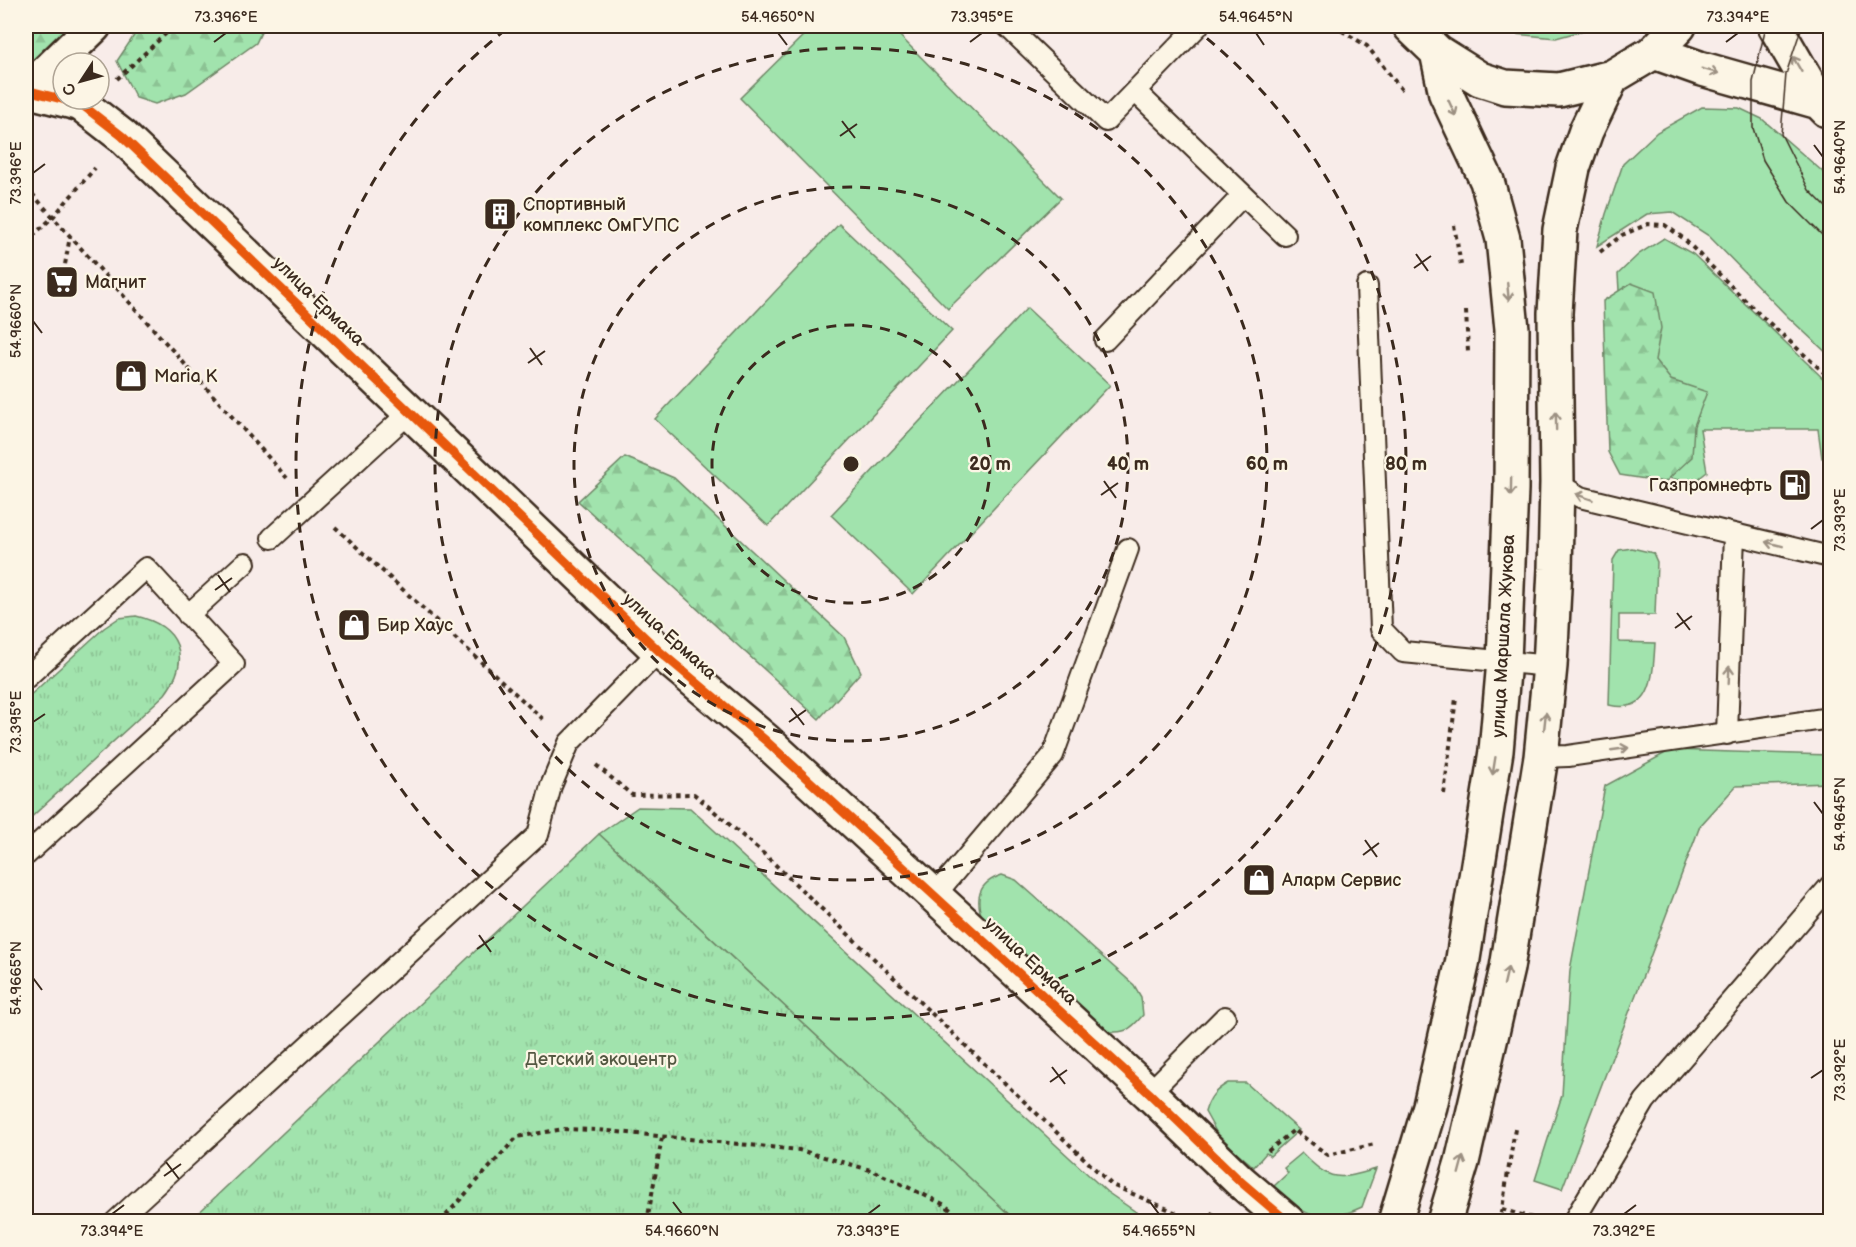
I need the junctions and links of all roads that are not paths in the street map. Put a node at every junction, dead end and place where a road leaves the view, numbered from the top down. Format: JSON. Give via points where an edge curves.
{"nodes":[{"id":1,"x":94,"y":26,"type":"edge"},
{"id":2,"x":1007,"y":26,"type":"edge"},
{"id":3,"x":1198,"y":26,"type":"edge"},
{"id":4,"x":1410,"y":26,"type":"edge"},
{"id":5,"x":1679,"y":26,"type":"edge"},
{"id":6,"x":1775,"y":26,"type":"edge"},
{"id":7,"x":1437,"y":52,"type":"junction"},
{"id":8,"x":1654,"y":52,"type":"junction"},
{"id":9,"x":1612,"y":77,"type":"junction"},
{"id":10,"x":26,"y":91,"type":"edge"},
{"id":11,"x":1135,"y":91,"type":"junction"},
{"id":12,"x":1825,"y":108,"type":"edge"},
{"id":13,"x":1244,"y":195,"type":"junction"},
{"id":14,"x":1285,"y":235,"type":"dead end"},
{"id":15,"x":1367,"y":286,"type":"dead end"},
{"id":16,"x":1105,"y":340,"type":"dead end"},
{"id":17,"x":410,"y":412,"type":"junction"},
{"id":18,"x":1557,"y":483,"type":"junction"},
{"id":19,"x":1734,"y":534,"type":"junction"},
{"id":20,"x":272,"y":538,"type":"dead end"},
{"id":21,"x":1128,"y":549,"type":"dead end"},
{"id":22,"x":1830,"y":557,"type":"edge"},
{"id":23,"x":245,"y":562,"type":"dead end"},
{"id":24,"x":188,"y":615,"type":"junction"},
{"id":25,"x":659,"y":651,"type":"junction"},
{"id":26,"x":1504,"y":662,"type":"junction"},
{"id":27,"x":1550,"y":666,"type":"junction"},
{"id":28,"x":26,"y":678,"type":"edge"},
{"id":29,"x":1830,"y":718,"type":"edge"},
{"id":30,"x":1726,"y":734,"type":"junction"},
{"id":31,"x":1541,"y":757,"type":"junction"},
{"id":32,"x":26,"y":855,"type":"edge"},
{"id":33,"x":1830,"y":886,"type":"edge"},
{"id":34,"x":935,"y":895,"type":"junction"},
{"id":35,"x":1225,"y":1017,"type":"dead end"},
{"id":36,"x":1149,"y":1093,"type":"junction"},
{"id":37,"x":115,"y":1221,"type":"edge"},
{"id":38,"x":1288,"y":1221,"type":"edge"},
{"id":39,"x":1395,"y":1221,"type":"edge"},
{"id":40,"x":1444,"y":1221,"type":"edge"},
{"id":41,"x":1573,"y":1221,"type":"edge"}],
"edges":[{"from":1,"to":10,"type":"main road"},
{"from":2,"to":11,"type":"lane","via":[[1106,121]]},
{"from":3,"to":11,"type":"lane"},
{"from":4,"to":7,"type":"main road"},
{"from":5,"to":8,"type":"main road"},
{"from":12,"to":6,"type":"main road","one_way":true},
{"from":7,"to":9,"type":"main road","via":[[1480,79],[1505,87],[1559,90]]},
{"from":7,"to":26,"type":"main road","name":"улица Маршала Жукова","one_way":true,"via":[[1446,94],[1487,181],[1503,239],[1512,329]]},
{"from":8,"to":9,"type":"main road"},
{"from":8,"to":12,"type":"main road","one_way":true},
{"from":18,"to":9,"type":"main road","one_way":true,"via":[[1555,313],[1560,230],[1573,168]]},
{"from":10,"to":17,"type":"main road","name":"улица Ермака","via":[[81,104],[122,136]]},
{"from":11,"to":13,"type":"lane"},
{"from":13,"to":14,"type":"lane"},
{"from":13,"to":16,"type":"lane"},
{"from":15,"to":26,"type":"lane","via":[[1381,629],[1403,652]]},
{"from":17,"to":20,"type":"lane"},
{"from":17,"to":25,"type":"main road","name":"улица Ермака"},
{"from":19,"to":18,"type":"lane","one_way":true,"via":[[1580,497]]},
{"from":18,"to":27,"type":"main road"},
{"from":22,"to":19,"type":"lane","one_way":true},
{"from":30,"to":19,"type":"lane","one_way":true},
{"from":21,"to":34,"type":"lane","via":[[1053,755]]},
{"from":23,"to":24,"type":"lane"},
{"from":24,"to":28,"type":"lane","via":[[146,568]]},
{"from":24,"to":32,"type":"lane","via":[[234,664]]},
{"from":25,"to":34,"type":"main road","name":"улица Ермака","via":[[765,740]]},
{"from":25,"to":37,"type":"lane","via":[[569,743],[551,786],[538,835]]},
{"from":26,"to":27,"type":"lane"},
{"from":26,"to":39,"type":"main road","name":"улица Маршала Жукова","one_way":true,"via":[[1496,751],[1462,965],[1430,1106]]},
{"from":31,"to":27,"type":"main road","one_way":true},
{"from":29,"to":30,"type":"lane"},
{"from":31,"to":30,"type":"lane","one_way":true},
{"from":40,"to":31,"type":"main road","one_way":true,"via":[[1508,968]]},
{"from":33,"to":41,"type":"lane","via":[[1645,1101]]},
{"from":34,"to":36,"type":"main road","name":"улица Ермака"},
{"from":35,"to":36,"type":"lane"},
{"from":36,"to":38,"type":"main road","name":"улица Ермака","via":[[1240,1181]]}]}
